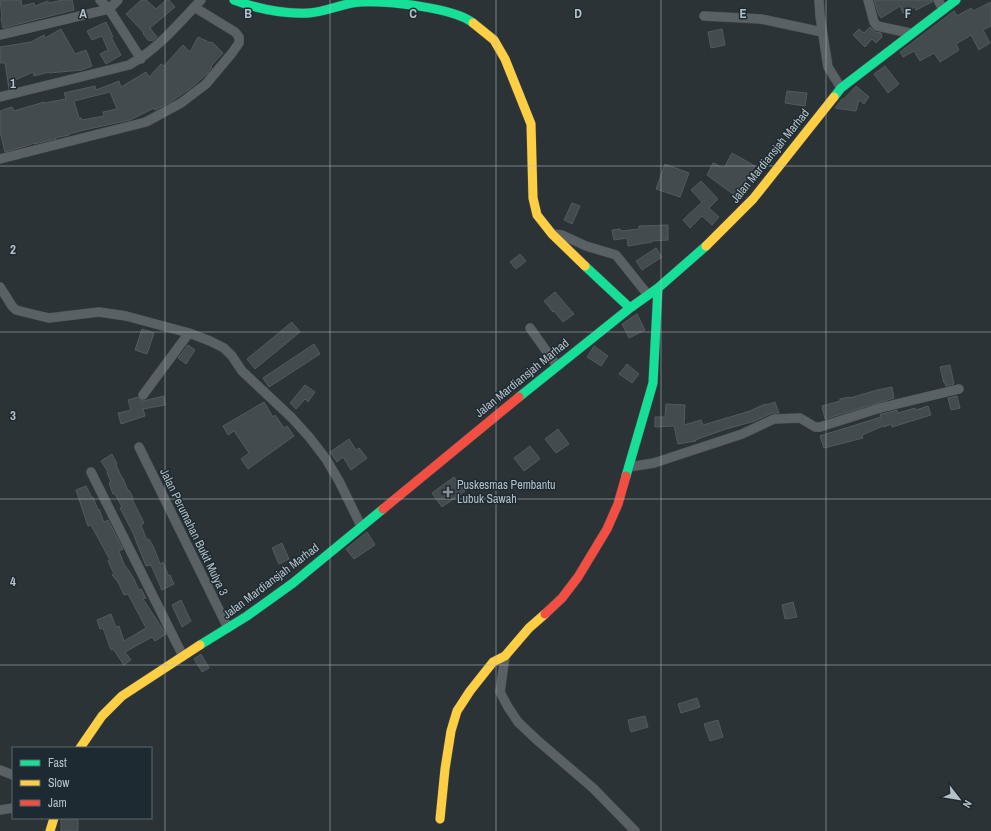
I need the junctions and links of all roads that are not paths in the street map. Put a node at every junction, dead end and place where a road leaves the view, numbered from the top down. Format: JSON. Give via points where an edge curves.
{"nodes":[{"id":1,"x":100,"y":0,"type":"edge"},
{"id":2,"x":118,"y":0,"type":"edge"},
{"id":3,"x":201,"y":0,"type":"edge"},
{"id":4,"x":234,"y":0,"type":"edge"},
{"id":5,"x":819,"y":0,"type":"edge"},
{"id":6,"x":868,"y":0,"type":"edge"},
{"id":7,"x":938,"y":0,"type":"edge"},
{"id":8,"x":956,"y":0,"type":"edge"},
{"id":9,"x":194,"y":7,"type":"junction"},
{"id":10,"x":109,"y":9,"type":"junction"},
{"id":11,"x":943,"y":9,"type":"junction"},
{"id":12,"x":704,"y":16,"type":"dead end"},
{"id":13,"x":822,"y":32,"type":"junction"},
{"id":14,"x":910,"y":33,"type":"junction"},
{"id":15,"x":0,"y":35,"type":"edge"},
{"id":16,"x":141,"y":59,"type":"junction"},
{"id":17,"x":841,"y":88,"type":"junction"},
{"id":18,"x":0,"y":97,"type":"edge"},
{"id":19,"x":0,"y":159,"type":"edge"},
{"id":20,"x":552,"y":234,"type":"junction"},
{"id":21,"x":0,"y":287,"type":"edge"},
{"id":22,"x":658,"y":288,"type":"junction"},
{"id":23,"x":648,"y":295,"type":"junction"},
{"id":24,"x":630,"y":308,"type":"junction"},
{"id":25,"x":530,"y":328,"type":"dead end"},
{"id":26,"x":189,"y":333,"type":"junction"},
{"id":27,"x":557,"y":366,"type":"junction"},
{"id":28,"x":959,"y":389,"type":"dead end"},
{"id":29,"x":143,"y":395,"type":"dead end"},
{"id":30,"x":139,"y":447,"type":"dead end"},
{"id":31,"x":629,"y":467,"type":"junction"},
{"id":32,"x":92,"y":472,"type":"dead end"},
{"id":33,"x":361,"y":526,"type":"junction"},
{"id":34,"x":228,"y":628,"type":"junction"},
{"id":35,"x":184,"y":656,"type":"junction"},
{"id":36,"x":505,"y":656,"type":"junction"},
{"id":37,"x":81,"y":747,"type":"edge"},
{"id":38,"x":0,"y":770,"type":"edge"},
{"id":39,"x":12,"y":775,"type":"edge"},
{"id":40,"x":12,"y":808,"type":"edge"},
{"id":41,"x":0,"y":810,"type":"edge"},
{"id":42,"x":54,"y":819,"type":"edge"},
{"id":43,"x":440,"y":820,"type":"dead end"},
{"id":44,"x":50,"y":831,"type":"edge"},
{"id":45,"x":635,"y":831,"type":"edge"}],
"edges":[{"from":1,"to":10,"type":"street"},
{"from":2,"to":10,"type":"street"},
{"from":3,"to":9,"type":"street"},
{"from":4,"to":20,"type":"street","via":[[269,11],[296,13],[311,13],[359,2],[394,3],[443,10],[467,18],[494,40],[505,59],[531,124],[533,198],[537,215]]},
{"from":5,"to":13,"type":"street"},
{"from":6,"to":14,"type":"street","via":[[877,26]]},
{"from":7,"to":11,"type":"street"},
{"from":8,"to":11,"type":"street","name":"Jalan Mardiansjah Marhad"},
{"from":9,"to":16,"type":"street","via":[[160,44]]},
{"from":9,"to":19,"type":"street","via":[[239,37],[239,42],[232,53],[206,84],[181,103],[146,122]]},
{"from":10,"to":15,"type":"street"},
{"from":10,"to":16,"type":"street"},
{"from":11,"to":14,"type":"street","name":"Jalan Mardiansjah Marhad"},
{"from":12,"to":13,"type":"street","via":[[761,19]]},
{"from":13,"to":17,"type":"street","via":[[828,67]]},
{"from":14,"to":17,"type":"street","name":"Jalan Mardiansjah Marhad"},
{"from":16,"to":18,"type":"street","via":[[130,65]]},
{"from":17,"to":22,"type":"street","name":"Jalan Mardiansjah Marhad","via":[[754,199],[713,240]]},
{"from":20,"to":23,"type":"street","via":[[562,235],[616,255]]},
{"from":20,"to":24,"type":"street"},
{"from":21,"to":26,"type":"street","via":[[16,310],[32,314],[49,318],[98,312],[126,316]]},
{"from":22,"to":23,"type":"street","name":"Jalan Mardiansjah Marhad"},
{"from":22,"to":31,"type":"street","via":[[653,383]]},
{"from":23,"to":24,"type":"street","name":"Jalan Mardiansjah Marhad"},
{"from":24,"to":27,"type":"street","name":"Jalan Mardiansjah Marhad"},
{"from":25,"to":27,"type":"street"},
{"from":26,"to":29,"type":"street"},
{"from":26,"to":33,"type":"street","via":[[224,348],[242,371],[310,438],[339,481]]},
{"from":27,"to":33,"type":"street","name":"Jalan Mardiansjah Marhad"},
{"from":28,"to":31,"type":"street","via":[[880,408],[820,427],[812,426],[800,418],[774,419],[742,434],[654,463]]},
{"from":30,"to":34,"type":"street","name":"Jalan Perumahan Bukit Mulya 3"},
{"from":31,"to":36,"type":"street","via":[[618,504],[607,529],[578,578]]},
{"from":32,"to":35,"type":"street"},
{"from":33,"to":34,"type":"street","name":"Jalan Mardiansjah Marhad","via":[[292,583]]},
{"from":34,"to":35,"type":"street","name":"Jalan Mardiansjah Marhad"},
{"from":35,"to":37,"type":"street","name":"Jalan Mardiansjah Marhad","via":[[116,701],[104,713]]},
{"from":36,"to":43,"type":"street","via":[[493,662],[457,711],[445,769]]},
{"from":36,"to":45,"type":"street","via":[[500,692],[518,722],[593,788]]},
{"from":38,"to":39,"type":"street"},
{"from":40,"to":41,"type":"street"},
{"from":42,"to":44,"type":"street"}]}
